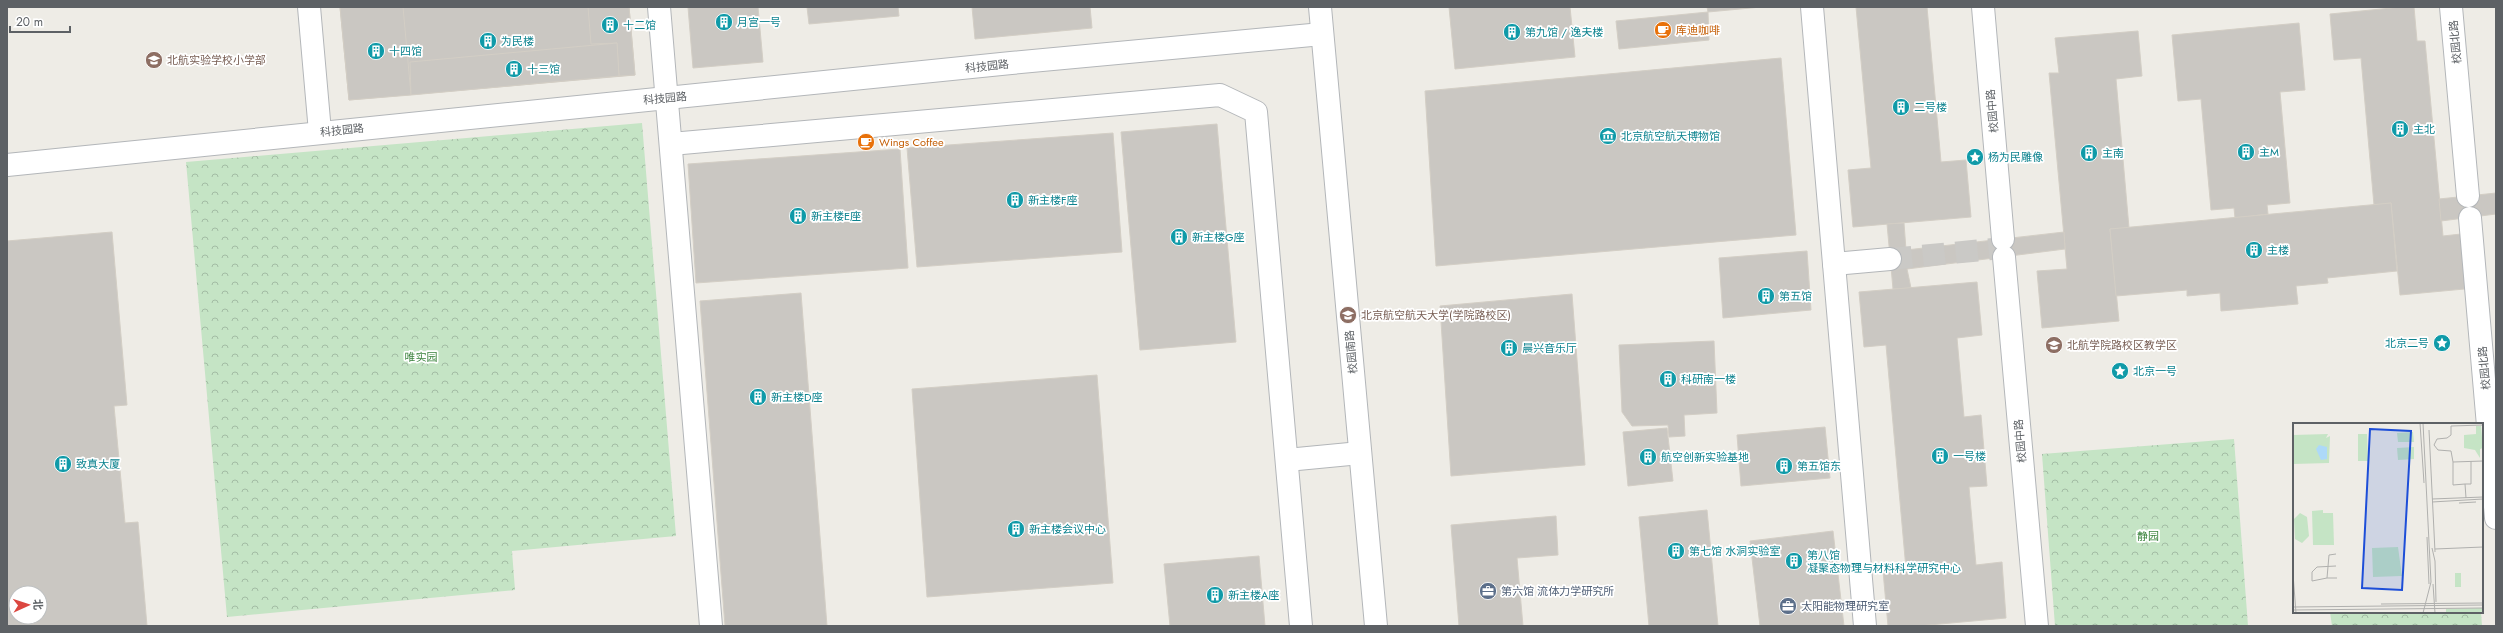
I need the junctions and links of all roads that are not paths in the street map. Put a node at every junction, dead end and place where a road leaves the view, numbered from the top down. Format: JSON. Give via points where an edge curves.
{"nodes":[{"id":1,"x":309,"y":7,"type":"edge"},
{"id":2,"x":659,"y":7,"type":"edge"},
{"id":3,"x":1320,"y":7,"type":"edge"},
{"id":4,"x":1812,"y":7,"type":"edge"},
{"id":5,"x":1983,"y":7,"type":"edge"},
{"id":6,"x":2451,"y":7,"type":"edge"},
{"id":7,"x":1322,"y":34,"type":"junction"},
{"id":8,"x":666,"y":98,"type":"junction"},
{"id":9,"x":320,"y":132,"type":"junction"},
{"id":10,"x":671,"y":144,"type":"junction"},
{"id":11,"x":7,"y":165,"type":"edge"},
{"id":12,"x":2468,"y":196,"type":"dead end"},
{"id":13,"x":2470,"y":218,"type":"dead end"},
{"id":14,"x":1890,"y":259,"type":"tunnel mouth"},
{"id":15,"x":1834,"y":264,"type":"junction"},
{"id":16,"x":1360,"y":453,"type":"junction"},
{"id":17,"x":1287,"y":460,"type":"junction"},
{"id":18,"x":2496,"y":518,"type":"edge"},
{"id":19,"x":711,"y":626,"type":"edge"},
{"id":20,"x":1300,"y":626,"type":"edge"},
{"id":21,"x":1376,"y":626,"type":"edge"},
{"id":22,"x":1865,"y":626,"type":"edge"},
{"id":23,"x":2037,"y":626,"type":"edge"}],
"edges":[{"from":1,"to":9,"type":"lane"},
{"from":2,"to":8,"type":"lane"},
{"from":3,"to":7,"type":"lane","name":"校园南路"},
{"from":4,"to":15,"type":"lane"},
{"from":5,"to":23,"type":"lane","name":"校园中路"},
{"from":6,"to":12,"type":"lane","name":"校园北路"},
{"from":7,"to":8,"type":"lane","name":"科技园路"},
{"from":7,"to":16,"type":"lane","name":"校园南路"},
{"from":8,"to":9,"type":"lane","name":"科技园路"},
{"from":8,"to":10,"type":"lane"},
{"from":9,"to":11,"type":"lane","name":"科技园路"},
{"from":10,"to":17,"type":"lane","via":[[1220,95],[1256,112]]},
{"from":10,"to":19,"type":"lane"},
{"from":13,"to":18,"type":"lane","name":"校园北路"},
{"from":14,"to":15,"type":"lane"},
{"from":15,"to":22,"type":"lane"},
{"from":16,"to":17,"type":"lane"},
{"from":16,"to":21,"type":"lane","name":"校园南路"},
{"from":17,"to":20,"type":"lane"}]}
